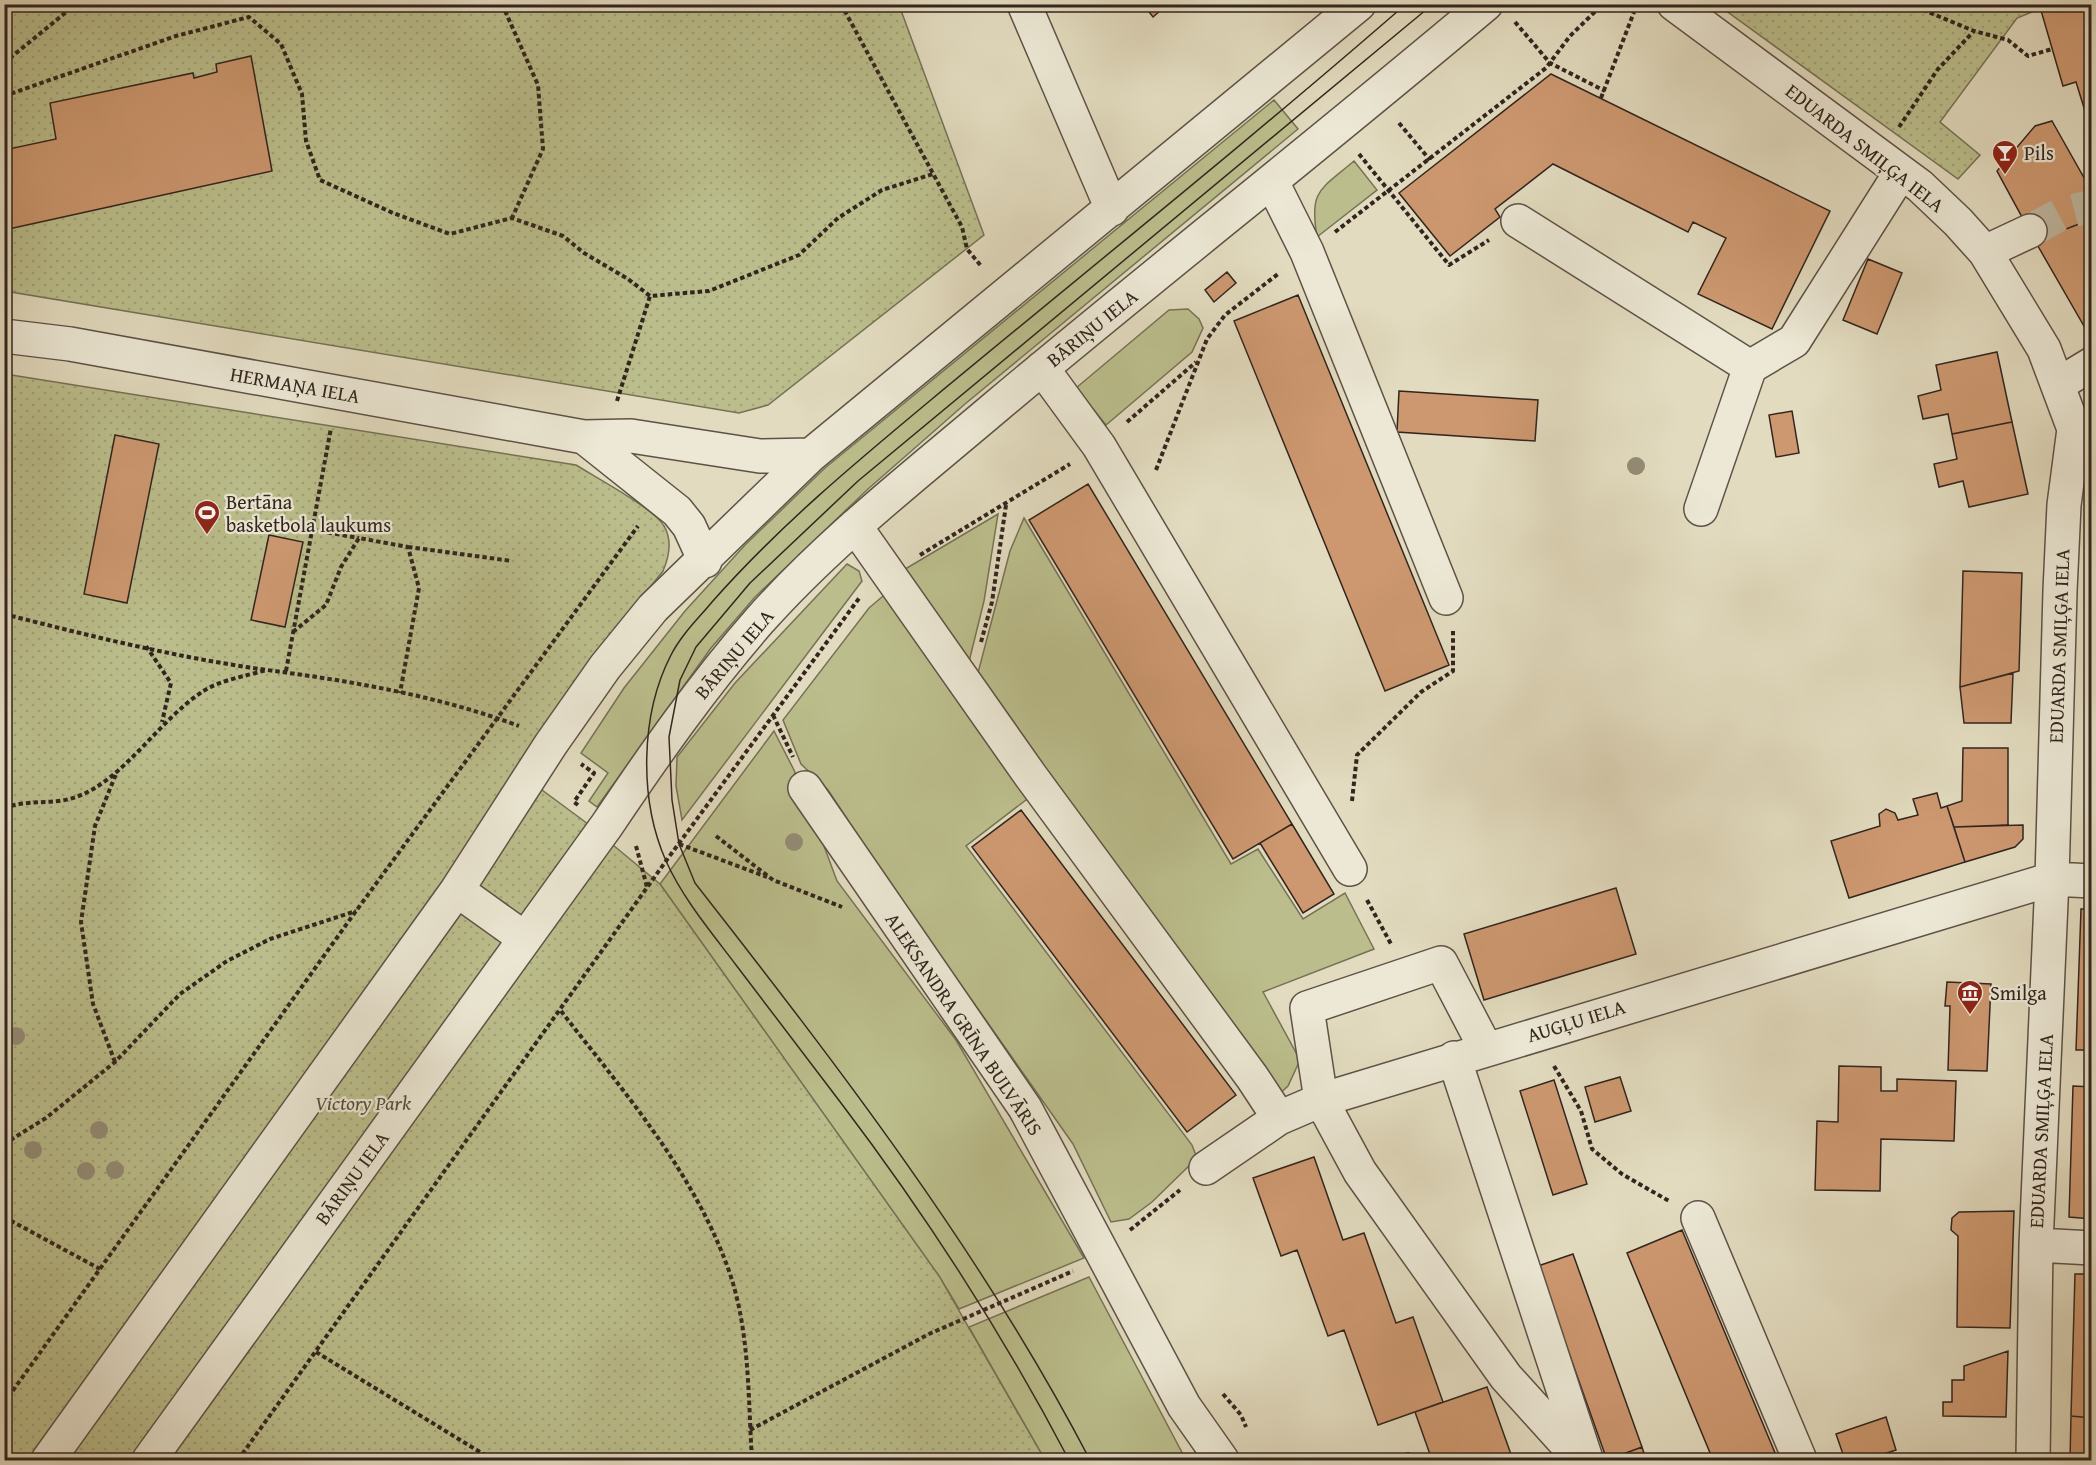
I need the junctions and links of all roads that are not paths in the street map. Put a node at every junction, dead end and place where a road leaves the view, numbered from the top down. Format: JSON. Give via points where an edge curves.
{"nodes":[{"id":1,"x":1024,"y":4,"type":"edge"},
{"id":2,"x":1359,"y":4,"type":"edge"},
{"id":3,"x":1674,"y":4,"type":"edge"},
{"id":4,"x":1499,"y":12,"type":"edge"},
{"id":5,"x":1901,"y":172,"type":"junction"},
{"id":6,"x":1272,"y":182,"type":"junction"},
{"id":7,"x":1112,"y":209,"type":"junction"},
{"id":8,"x":1518,"y":222,"type":"road end"},
{"id":9,"x":2030,"y":231,"type":"tunnel mouth"},
{"id":10,"x":1985,"y":252,"type":"junction"},
{"id":11,"x":4,"y":336,"type":"edge"},
{"id":12,"x":2091,"y":364,"type":"edge"},
{"id":13,"x":1750,"y":367,"type":"junction"},
{"id":14,"x":1042,"y":368,"type":"junction"},
{"id":15,"x":2059,"y":384,"type":"junction"},
{"id":16,"x":595,"y":436,"type":"junction"},
{"id":17,"x":2083,"y":439,"type":"edge"},
{"id":18,"x":812,"y":455,"type":"junction"},
{"id":19,"x":1701,"y":509,"type":"dead end"},
{"id":20,"x":855,"y":526,"type":"junction"},
{"id":21,"x":705,"y":561,"type":"junction"},
{"id":22,"x":1446,"y":598,"type":"road end"},
{"id":23,"x":805,"y":788,"type":"road end"},
{"id":24,"x":1350,"y":868,"type":"road end"},
{"id":25,"x":2052,"y":879,"type":"junction"},
{"id":26,"x":2091,"y":881,"type":"edge"},
{"id":27,"x":457,"y":890,"type":"junction"},
{"id":28,"x":524,"y":938,"type":"junction"},
{"id":29,"x":1486,"y":1049,"type":"junction"},
{"id":30,"x":1454,"y":1058,"type":"junction"},
{"id":31,"x":1321,"y":1100,"type":"junction"},
{"id":32,"x":1279,"y":1118,"type":"junction"},
{"id":33,"x":1206,"y":1168,"type":"road end"},
{"id":34,"x":1698,"y":1218,"type":"road end"},
{"id":35,"x":2036,"y":1245,"type":"junction"},
{"id":36,"x":2091,"y":1248,"type":"edge"},
{"id":37,"x":48,"y":1461,"type":"edge"},
{"id":38,"x":149,"y":1461,"type":"edge"},
{"id":39,"x":1222,"y":1461,"type":"edge"},
{"id":40,"x":1581,"y":1461,"type":"edge"},
{"id":41,"x":1587,"y":1461,"type":"edge"},
{"id":42,"x":1800,"y":1461,"type":"edge"},
{"id":43,"x":2033,"y":1461,"type":"edge"}],
"edges":[{"from":1,"to":7,"type":"street"},
{"from":2,"to":7,"type":"street"},
{"from":3,"to":5,"type":"street","name":"EDUARDA SMIĻĢA IELA"},
{"from":4,"to":6,"type":"street","name":"BĀRIŅU IELA","via":[[1338,128]]},
{"from":5,"to":10,"type":"street","name":"EDUARDA SMIĻĢA IELA","via":[[1958,222]]},
{"from":5,"to":13,"type":"street","via":[[1794,342]]},
{"from":6,"to":14,"type":"street","name":"BĀRIŅU IELA"},
{"from":6,"to":22,"type":"street","via":[[1307,252]]},
{"from":7,"to":18,"type":"street"},
{"from":8,"to":13,"type":"street"},
{"from":9,"to":10,"type":"street"},
{"from":10,"to":15,"type":"street","name":"EDUARDA SMIĻĢA IELA","via":[[2044,349]]},
{"from":11,"to":16,"type":"street","name":"HERMAŅA IELA","via":[[70,344]]},
{"from":12,"to":15,"type":"street"},
{"from":13,"to":19,"type":"street"},
{"from":14,"to":20,"type":"street","name":"BĀRIŅU IELA"},
{"from":14,"to":24,"type":"street","via":[[1099,446]]},
{"from":15,"to":17,"type":"street","name":"EDUARDA SMIĻĢA IELA"},
{"from":16,"to":18,"type":"street","name":"HERMAŅA IELA","via":[[631,436],[760,456]]},
{"from":16,"to":21,"type":"street","name":"HERMAŅA IELA","via":[[688,526]]},
{"from":17,"to":25,"type":"street","name":"EDUARDA SMIĻĢA IELA","via":[[2064,505]]},
{"from":18,"to":21,"type":"street"},
{"from":20,"to":28,"type":"street","name":"BĀRIŅU IELA","via":[[761,619],[705,687]]},
{"from":20,"to":32,"type":"street"},
{"from":21,"to":27,"type":"street","via":[[653,608],[604,667]]},
{"from":23,"to":39,"type":"street","name":"ALEKSANDRA GRĪNA BULVĀRIS","via":[[1025,1107],[1184,1406]]},
{"from":25,"to":26,"type":"street","name":"AUGĻU IELA"},
{"from":25,"to":29,"type":"street","name":"AUGĻU IELA"},
{"from":25,"to":35,"type":"street","name":"EDUARDA SMIĻĢA IELA"},
{"from":27,"to":28,"type":"street"},
{"from":27,"to":37,"type":"street"},
{"from":28,"to":38,"type":"street","name":"BĀRIŅU IELA"},
{"from":29,"to":30,"type":"street","name":"AUGĻU IELA"},
{"from":29,"to":31,"type":"street","via":[[1441,963],[1307,1008]]},
{"from":30,"to":31,"type":"street","name":"AUGĻU IELA"},
{"from":30,"to":41,"type":"street"},
{"from":31,"to":32,"type":"street","name":"AUGĻU IELA"},
{"from":31,"to":40,"type":"street","via":[[1360,1173],[1506,1377]]},
{"from":32,"to":33,"type":"street","name":"AUGĻU IELA"},
{"from":34,"to":42,"type":"street"},
{"from":35,"to":36,"type":"street"},
{"from":35,"to":43,"type":"street","name":"EDUARDA SMIĻĢA IELA"}]}
